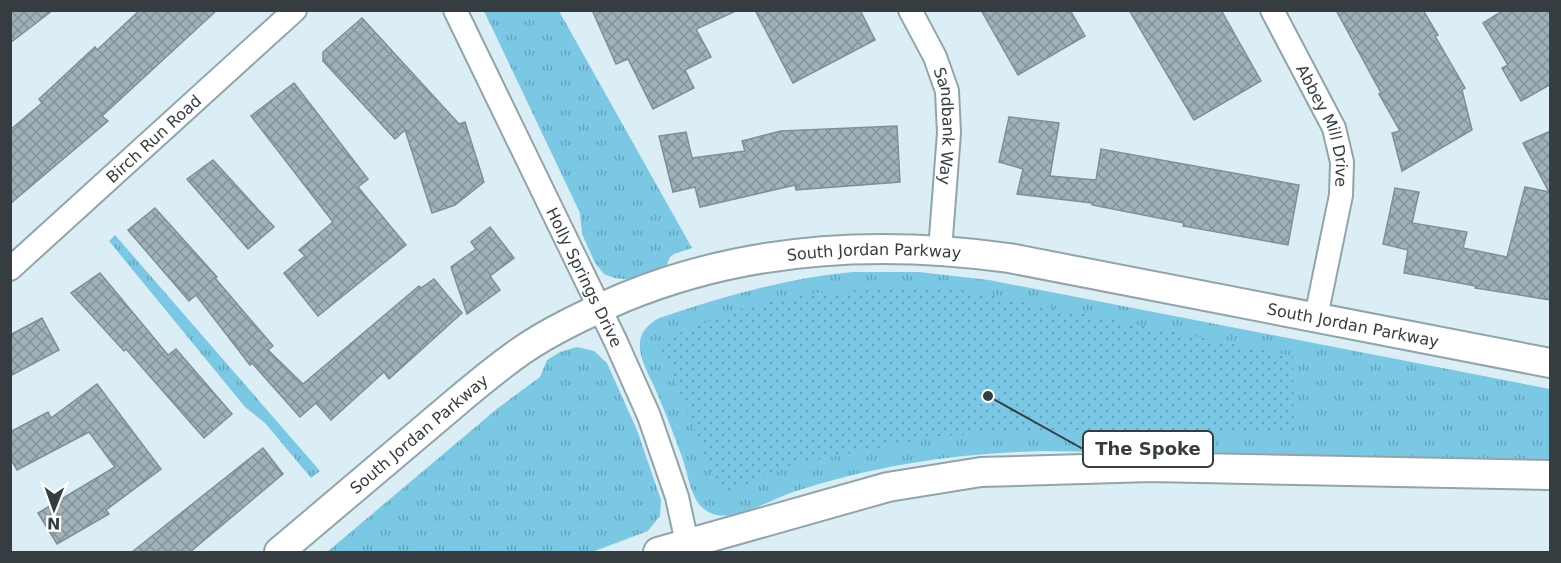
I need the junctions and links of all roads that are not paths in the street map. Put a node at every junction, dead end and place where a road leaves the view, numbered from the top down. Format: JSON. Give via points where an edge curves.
{"nodes":[{"id":1,"x":295,"y":10,"type":"edge"},
{"id":2,"x":455,"y":10,"type":"edge"},
{"id":3,"x":910,"y":10,"type":"edge"},
{"id":4,"x":1272,"y":10,"type":"edge"},
{"id":5,"x":940,"y":250,"type":"junction"},
{"id":6,"x":10,"y":269,"type":"edge"},
{"id":7,"x":600,"y":307,"type":"junction"},
{"id":8,"x":1316,"y":317,"type":"junction"},
{"id":9,"x":1551,"y":363,"type":"edge"},
{"id":10,"x":1551,"y":475,"type":"edge"},
{"id":11,"x":688,"y":548,"type":"edge"},
{"id":12,"x":279,"y":552,"type":"edge"},
{"id":13,"x":658,"y":552,"type":"edge"}],
"edges":[{"from":1,"to":6,"type":"street","name":"Birch Run Road"},
{"from":2,"to":7,"type":"street","name":"Holly Springs Drive"},
{"from":3,"to":5,"type":"street","name":"Sandbank Way","via":[[942,74],[948,98]]},
{"from":4,"to":8,"type":"street","name":"Abbey Mill Drive","via":[[1340,146],[1341,195]]},
{"from":5,"to":7,"type":"street","name":"South Jordan Parkway","via":[[819,250],[734,263],[686,275]]},
{"from":5,"to":8,"type":"street","name":"South Jordan Parkway","via":[[1009,258]]},
{"from":7,"to":11,"type":"street","name":"Holly Springs Drive","via":[[649,416],[677,496]]},
{"from":7,"to":12,"type":"street","name":"South Jordan Parkway","via":[[550,332],[498,367]]},
{"from":8,"to":9,"type":"street","name":"South Jordan Parkway"},
{"from":10,"to":11,"type":"street","via":[[1151,466],[981,472],[888,487]]},
{"from":11,"to":13,"type":"street"}]}
